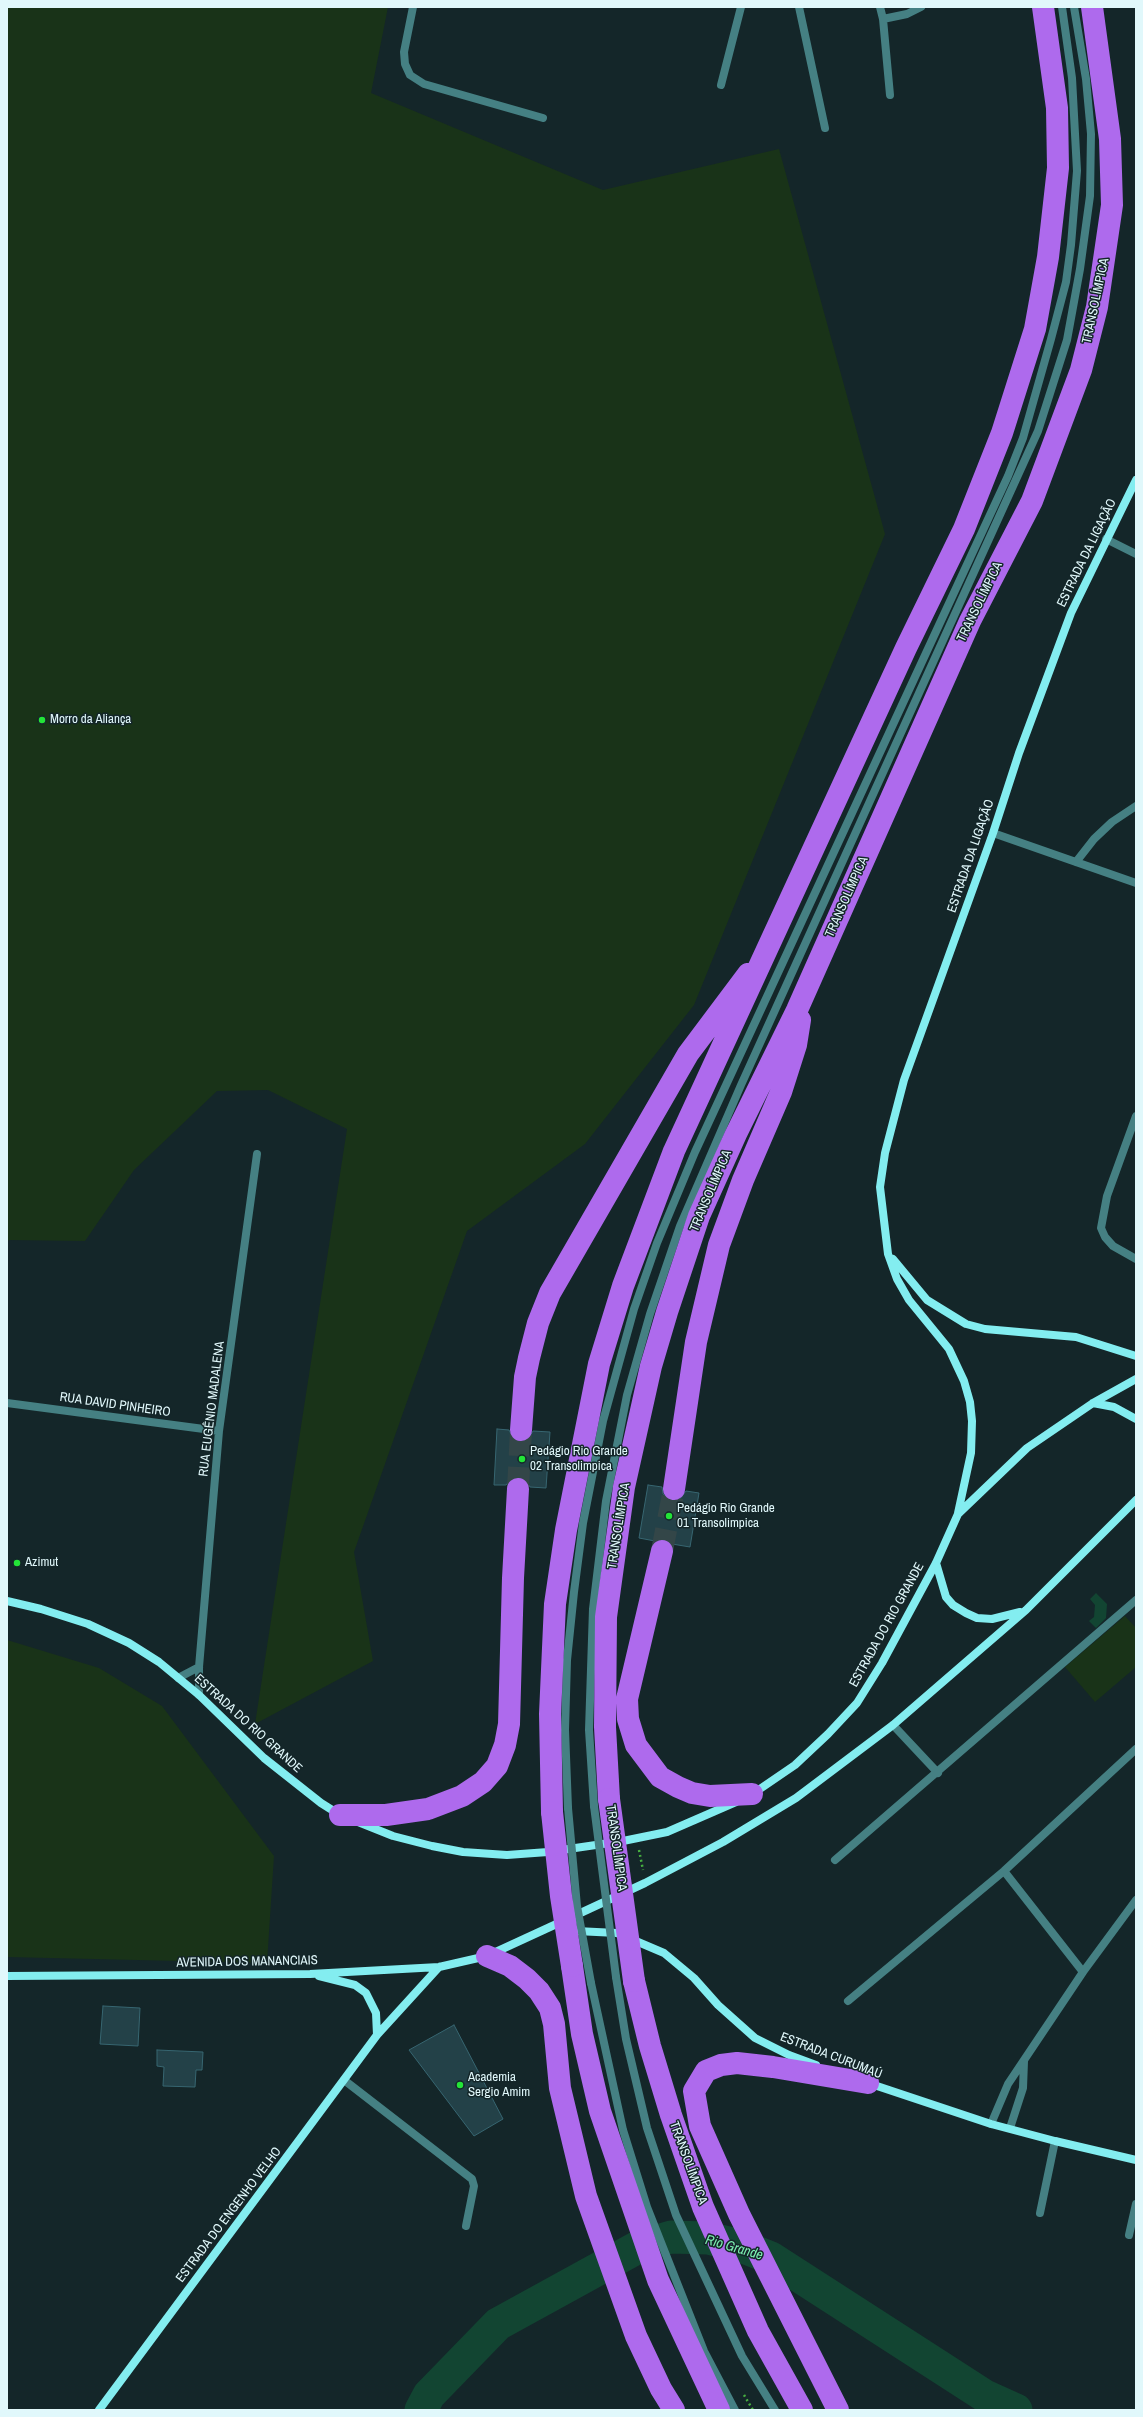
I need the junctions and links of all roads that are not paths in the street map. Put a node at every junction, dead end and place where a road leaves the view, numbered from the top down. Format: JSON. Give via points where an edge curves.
{"nodes":[{"id":1,"x":413,"y":7,"type":"edge"},
{"id":2,"x":741,"y":7,"type":"edge"},
{"id":3,"x":799,"y":7,"type":"edge"},
{"id":4,"x":880,"y":7,"type":"edge"},
{"id":5,"x":921,"y":7,"type":"edge"},
{"id":6,"x":1043,"y":7,"type":"edge"},
{"id":7,"x":1062,"y":7,"type":"edge"},
{"id":8,"x":1074,"y":7,"type":"edge"},
{"id":9,"x":1092,"y":7,"type":"edge"},
{"id":10,"x":883,"y":19,"type":"junction"},
{"id":11,"x":721,"y":85,"type":"dead end"},
{"id":12,"x":890,"y":95,"type":"dead end"},
{"id":13,"x":543,"y":118,"type":"dead end"},
{"id":14,"x":825,"y":128,"type":"dead end"},
{"id":15,"x":1136,"y":480,"type":"edge"},
{"id":16,"x":1106,"y":539,"type":"junction"},
{"id":17,"x":1136,"y":554,"type":"edge"},
{"id":18,"x":1136,"y":806,"type":"edge"},
{"id":19,"x":992,"y":833,"type":"junction"},
{"id":20,"x":1076,"y":862,"type":"junction"},
{"id":21,"x":1136,"y":883,"type":"edge"},
{"id":22,"x":768,"y":952,"type":"junction"},
{"id":23,"x":797,"y":1010,"type":"junction"},
{"id":24,"x":1136,"y":1116,"type":"edge"},
{"id":25,"x":257,"y":1154,"type":"dead end"},
{"id":26,"x":888,"y":1254,"type":"junction"},
{"id":27,"x":1136,"y":1260,"type":"edge"},
{"id":28,"x":1136,"y":1356,"type":"edge"},
{"id":29,"x":1136,"y":1379,"type":"edge"},
{"id":30,"x":7,"y":1402,"type":"edge"},
{"id":31,"x":1093,"y":1403,"type":"junction"},
{"id":32,"x":1136,"y":1419,"type":"edge"},
{"id":33,"x":522,"y":1430,"type":"tunnel mouth"},
{"id":34,"x":219,"y":1431,"type":"junction"},
{"id":35,"x":518,"y":1489,"type":"tunnel mouth"},
{"id":36,"x":674,"y":1489,"type":"tunnel mouth"},
{"id":37,"x":1136,"y":1495,"type":"edge"},
{"id":38,"x":1134,"y":1502,"type":"edge"},
{"id":39,"x":958,"y":1514,"type":"junction"},
{"id":40,"x":662,"y":1551,"type":"tunnel mouth"},
{"id":41,"x":936,"y":1563,"type":"junction"},
{"id":42,"x":1136,"y":1600,"type":"edge"},
{"id":43,"x":7,"y":1601,"type":"edge"},
{"id":44,"x":1026,"y":1610,"type":"junction"},
{"id":45,"x":199,"y":1667,"type":"junction"},
{"id":46,"x":178,"y":1678,"type":"junction"},
{"id":47,"x":199,"y":1696,"type":"junction"},
{"id":48,"x":893,"y":1725,"type":"junction"},
{"id":49,"x":1136,"y":1749,"type":"edge"},
{"id":50,"x":938,"y":1773,"type":"junction"},
{"id":51,"x":752,"y":1794,"type":"junction"},
{"id":52,"x":602,"y":1802,"type":"junction"},
{"id":53,"x":560,"y":1810,"type":"junction"},
{"id":54,"x":340,"y":1815,"type":"junction"},
{"id":55,"x":835,"y":1860,"type":"dead end"},
{"id":56,"x":1004,"y":1871,"type":"junction"},
{"id":57,"x":1136,"y":1900,"type":"edge"},
{"id":58,"x":547,"y":1929,"type":"junction"},
{"id":59,"x":487,"y":1956,"type":"junction"},
{"id":60,"x":439,"y":1967,"type":"junction"},
{"id":61,"x":1083,"y":1972,"type":"junction"},
{"id":62,"x":310,"y":1974,"type":"junction"},
{"id":63,"x":7,"y":1976,"type":"edge"},
{"id":64,"x":625,"y":1979,"type":"junction"},
{"id":65,"x":848,"y":2001,"type":"dead end"},
{"id":66,"x":377,"y":2035,"type":"junction"},
{"id":67,"x":1024,"y":2061,"type":"junction"},
{"id":68,"x":344,"y":2080,"type":"junction"},
{"id":69,"x":868,"y":2083,"type":"junction"},
{"id":70,"x":991,"y":2124,"type":"junction"},
{"id":71,"x":1010,"y":2128,"type":"junction"},
{"id":72,"x":1055,"y":2141,"type":"junction"},
{"id":73,"x":1136,"y":2160,"type":"edge"},
{"id":74,"x":1136,"y":2204,"type":"edge"},
{"id":75,"x":639,"y":2207,"type":"junction"},
{"id":76,"x":1040,"y":2212,"type":"dead end"},
{"id":77,"x":466,"y":2226,"type":"dead end"},
{"id":78,"x":1128,"y":2235,"type":"dead end"},
{"id":79,"x":665,"y":2278,"type":"junction"},
{"id":80,"x":99,"y":2410,"type":"edge"},
{"id":81,"x":674,"y":2410,"type":"edge"},
{"id":82,"x":719,"y":2410,"type":"edge"},
{"id":83,"x":735,"y":2410,"type":"edge"},
{"id":84,"x":775,"y":2410,"type":"edge"},
{"id":85,"x":802,"y":2410,"type":"edge"},
{"id":86,"x":838,"y":2410,"type":"edge"}],
"edges":[{"from":1,"to":13,"type":"street","via":[[404,52],[405,64],[410,75],[424,84]]},
{"from":2,"to":11,"type":"street"},
{"from":3,"to":14,"type":"street"},
{"from":4,"to":10,"type":"street"},
{"from":5,"to":10,"type":"street","via":[[907,14]]},
{"from":6,"to":22,"type":"highway","name":"TRANSOLÍMPICA","via":[[1057,108],[1058,168],[1048,257],[1035,329],[1002,433],[964,529],[906,648]]},
{"from":7,"to":53,"type":"street","name":"TRANSOLÍMPICA","via":[[1072,86],[1077,171],[1066,282],[1051,339],[1023,438],[1008,476],[695,1152],[657,1243],[634,1309],[603,1421],[583,1522],[567,1660]]},
{"from":8,"to":52,"type":"street","name":"TRANSOLÍMPICA","via":[[1086,79],[1091,134],[1090,189],[1080,269],[1067,340],[1038,431],[741,1085],[680,1226],[626,1395],[606,1501],[593,1609],[589,1730]]},
{"from":9,"to":23,"type":"highway","name":"TRANSOLÍMPICA","via":[[1110,140],[1112,205],[1097,307],[1081,370],[1032,501],[970,621]]},
{"from":10,"to":12,"type":"street"},
{"from":15,"to":16,"type":"main road","name":"ESTRADA DA LIGAÇÃO"},
{"from":16,"to":17,"type":"street"},
{"from":16,"to":19,"type":"main road","name":"ESTRADA DA LIGAÇÃO","via":[[1071,613]]},
{"from":18,"to":20,"type":"street","via":[[1112,822],[1094,839]]},
{"from":19,"to":20,"type":"street"},
{"from":19,"to":26,"type":"main road","name":"ESTRADA DA LIGAÇÃO","via":[[904,1080],[885,1153],[880,1187]]},
{"from":20,"to":21,"type":"street"},
{"from":22,"to":33,"type":"highway","via":[[730,997],[688,1054],[656,1105],[550,1293],[528,1358]]},
{"from":22,"to":53,"type":"highway","name":"TRANSOLÍMPICA","via":[[674,1151],[623,1286],[599,1364],[566,1530],[555,1604],[550,1714]]},
{"from":23,"to":36,"type":"highway","via":[[800,1022],[798,1038],[781,1092],[743,1180],[719,1245],[696,1342]]},
{"from":23,"to":52,"type":"highway","name":"TRANSOLÍMPICA","via":[[699,1216],[651,1366],[624,1487],[606,1617]]},
{"from":24,"to":27,"type":"street","via":[[1107,1196],[1101,1228],[1113,1246]]},
{"from":25,"to":34,"type":"street","name":"RUA EUGÊNIO MADALENA"},
{"from":26,"to":28,"type":"main road","via":[[927,1300],[966,1324],[985,1329],[1076,1337]]},
{"from":26,"to":39,"type":"main road","name":"ESTRADA DA LIGAÇÃO","via":[[897,1279],[909,1300],[949,1349],[964,1381],[970,1402],[971,1453]]},
{"from":29,"to":31,"type":"main road","name":"ESTRADA DO RIO GRANDE"},
{"from":30,"to":34,"type":"street","name":"RUA DAVID PINHEIRO"},
{"from":31,"to":32,"type":"main road","via":[[1114,1407]]},
{"from":31,"to":39,"type":"main road","name":"ESTRADA DO RIO GRANDE","via":[[1028,1448]]},
{"from":34,"to":45,"type":"street","name":"RUA EUGÊNIO MADALENA"},
{"from":35,"to":54,"type":"highway","via":[[512,1578],[509,1724],[497,1766],[483,1782],[462,1796],[428,1809],[386,1815]]},
{"from":37,"to":38,"type":"main road"},
{"from":38,"to":44,"type":"main road"},
{"from":39,"to":41,"type":"main road","name":"ESTRADA DO RIO GRANDE"},
{"from":40,"to":51,"type":"highway","via":[[627,1699],[628,1719],[636,1745],[660,1776],[692,1793],[710,1796]]},
{"from":41,"to":44,"type":"main road","via":[[946,1597],[966,1614],[992,1619]]},
{"from":41,"to":51,"type":"main road","name":"ESTRADA DO RIO GRANDE","via":[[882,1663],[857,1703],[795,1765]]},
{"from":42,"to":50,"type":"street"},
{"from":43,"to":46,"type":"main road","name":"ESTRADA DO RIO GRANDE","via":[[88,1624],[159,1662]]},
{"from":44,"to":48,"type":"main road"},
{"from":45,"to":46,"type":"street"},
{"from":45,"to":47,"type":"street","name":"RUA EUGÊNIO MADALENA"},
{"from":46,"to":47,"type":"main road","name":"ESTRADA DO RIO GRANDE"},
{"from":47,"to":54,"type":"main road","name":"ESTRADA DO RIO GRANDE","via":[[264,1758]]},
{"from":48,"to":50,"type":"street"},
{"from":48,"to":58,"type":"main road","via":[[796,1798],[723,1842],[645,1883]]},
{"from":49,"to":56,"type":"street"},
{"from":50,"to":55,"type":"street"},
{"from":51,"to":54,"type":"main road","name":"ESTRADA DO RIO GRANDE","via":[[667,1832],[548,1852],[463,1852],[393,1836]]},
{"from":52,"to":64,"type":"highway","name":"TRANSOLÍMPICA","bridge":true},
{"from":53,"to":75,"type":"street","name":"TRANSOLÍMPICA","bridge":true,"via":[[591,1983]]},
{"from":53,"to":75,"type":"highway","name":"TRANSOLÍMPICA","bridge":true,"via":[[561,1896],[582,2034],[600,2111]]},
{"from":56,"to":61,"type":"street"},
{"from":56,"to":65,"type":"street"},
{"from":57,"to":61,"type":"street"},
{"from":58,"to":59,"type":"main road"},
{"from":58,"to":69,"type":"main road","name":"ESTRADA CURUMAÚ","via":[[617,1932],[643,1942],[664,1953],[694,1978],[718,2005],[755,2038],[789,2055]]},
{"from":59,"to":60,"type":"main road","name":"AVENIDA DOS MANANCIAIS"},
{"from":59,"to":81,"type":"highway","via":[[510,1966],[527,1979],[550,2008],[560,2088],[586,2196],[636,2336]]},
{"from":60,"to":62,"type":"main road","name":"AVENIDA DOS MANANCIAIS"},
{"from":60,"to":66,"type":"main road","name":"ESTRADA DO ENGENHO VELHO"},
{"from":61,"to":67,"type":"street"},
{"from":62,"to":63,"type":"main road","name":"AVENIDA DOS MANANCIAIS"},
{"from":62,"to":66,"type":"main road","via":[[355,1985],[366,1993],[376,2013]]},
{"from":64,"to":84,"type":"street","name":"TRANSOLÍMPICA","via":[[626,2039],[648,2128],[676,2215],[742,2356]]},
{"from":64,"to":85,"type":"highway","name":"TRANSOLÍMPICA","via":[[703,2206],[758,2331]]},
{"from":66,"to":68,"type":"main road","name":"ESTRADA DO ENGENHO VELHO"},
{"from":67,"to":70,"type":"street","via":[[1008,2084]]},
{"from":67,"to":71,"type":"street","via":[[1023,2088]]},
{"from":68,"to":77,"type":"street","via":[[472,2179],[474,2186]]},
{"from":68,"to":80,"type":"main road","name":"ESTRADA DO ENGENHO VELHO"},
{"from":69,"to":70,"type":"main road","name":"ESTRADA CURUMAÚ"},
{"from":69,"to":86,"type":"highway","via":[[737,2063],[721,2065],[706,2071],[694,2091],[700,2126],[739,2214]]},
{"from":70,"to":71,"type":"main road","name":"ESTRADA CURUMAÚ"},
{"from":71,"to":72,"type":"main road","name":"ESTRADA CURUMAÚ"},
{"from":72,"to":73,"type":"main road","name":"ESTRADA CURUMAÚ"},
{"from":72,"to":76,"type":"street"},
{"from":74,"to":78,"type":"street"},
{"from":75,"to":79,"type":"highway","name":"TRANSOLÍMPICA"},
{"from":79,"to":82,"type":"highway","name":"TRANSOLÍMPICA"},
{"from":79,"to":83,"type":"street","name":"TRANSOLÍMPICA"}]}
